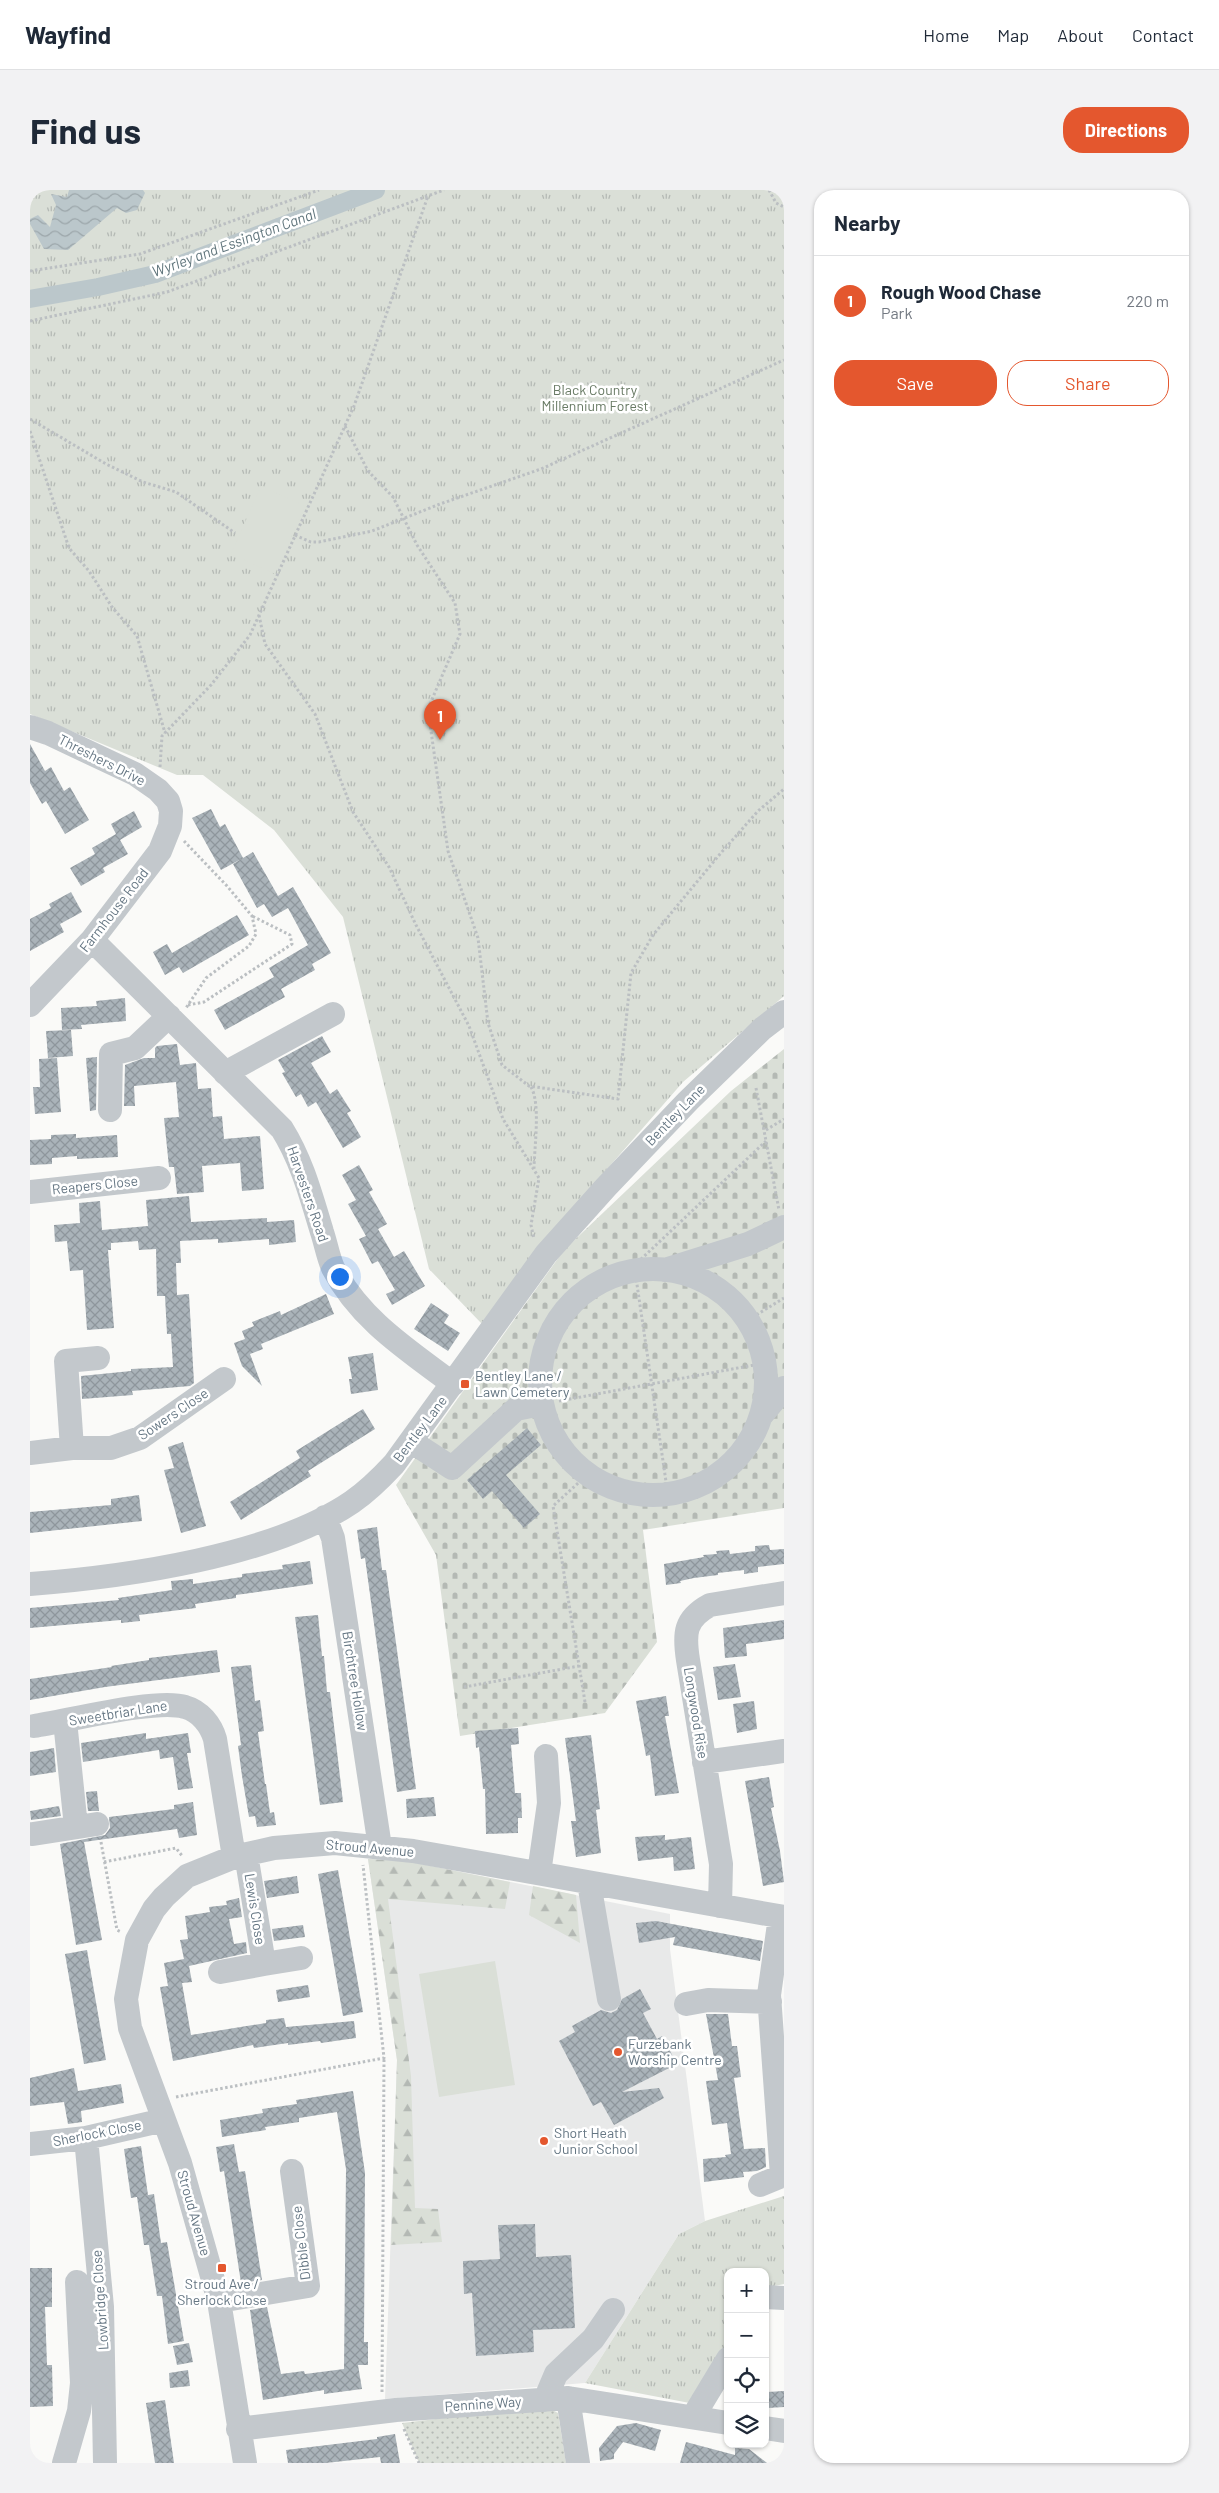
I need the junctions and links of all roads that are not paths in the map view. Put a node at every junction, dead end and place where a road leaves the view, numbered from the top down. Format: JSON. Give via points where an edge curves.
{"nodes":[{"id":1,"x":30,"y":727,"type":"edge"},
{"id":2,"x":163,"y":796,"type":"joint"},
{"id":3,"x":92,"y":940,"type":"junction"},
{"id":4,"x":30,"y":1005,"type":"edge"},
{"id":5,"x":784,"y":1012,"type":"edge"},
{"id":6,"x":333,"y":1014,"type":"dead end"},
{"id":7,"x":178,"y":1015,"type":"junction"},
{"id":8,"x":226,"y":1073,"type":"junction"},
{"id":9,"x":110,"y":1110,"type":"dead end"},
{"id":10,"x":159,"y":1178,"type":"dead end"},
{"id":11,"x":30,"y":1192,"type":"edge"},
{"id":12,"x":783,"y":1228,"type":"edge"},
{"id":13,"x":663,"y":1270,"type":"junction"},
{"id":14,"x":98,"y":1358,"type":"dead end"},
{"id":15,"x":224,"y":1379,"type":"dead end"},
{"id":16,"x":453,"y":1384,"type":"junction"},
{"id":17,"x":784,"y":1388,"type":"edge"},
{"id":18,"x":541,"y":1404,"type":"junction"},
{"id":19,"x":759,"y":1417,"type":"junction"},
{"id":20,"x":412,"y":1442,"type":"junction"},
{"id":21,"x":72,"y":1448,"type":"junction"},
{"id":22,"x":30,"y":1453,"type":"edge"},
{"id":23,"x":325,"y":1517,"type":"junction"},
{"id":24,"x":30,"y":1584,"type":"edge"},
{"id":25,"x":784,"y":1593,"type":"edge"},
{"id":26,"x":65,"y":1722,"type":"junction"},
{"id":27,"x":34,"y":1726,"type":"dead end"},
{"id":28,"x":784,"y":1751,"type":"edge"},
{"id":29,"x":546,"y":1756,"type":"dead end"},
{"id":30,"x":704,"y":1762,"type":"junction"},
{"id":31,"x":33,"y":1834,"type":"dead end"},
{"id":32,"x":370,"y":1846,"type":"junction"},
{"id":33,"x":240,"y":1856,"type":"junction"},
{"id":34,"x":539,"y":1873,"type":"junction"},
{"id":35,"x":589,"y":1883,"type":"junction"},
{"id":36,"x":720,"y":1906,"type":"junction"},
{"id":37,"x":782,"y":1917,"type":"edge"},
{"id":38,"x":301,"y":1958,"type":"dead end"},
{"id":39,"x":264,"y":1964,"type":"junction"},
{"id":40,"x":220,"y":1972,"type":"dead end"},
{"id":41,"x":609,"y":1998,"type":"dead end"},
{"id":42,"x":770,"y":2002,"type":"junction"},
{"id":43,"x":686,"y":2004,"type":"dead end"},
{"id":44,"x":160,"y":2110,"type":"junction"},
{"id":45,"x":86,"y":2138,"type":"junction"},
{"id":46,"x":30,"y":2144,"type":"edge"},
{"id":47,"x":292,"y":2171,"type":"dead end"},
{"id":48,"x":783,"y":2176,"type":"edge"},
{"id":49,"x":760,"y":2185,"type":"dead end"},
{"id":50,"x":77,"y":2282,"type":"dead end"},
{"id":51,"x":769,"y":2297,"type":"edge"},
{"id":52,"x":784,"y":2298,"type":"edge"},
{"id":53,"x":219,"y":2301,"type":"junction"},
{"id":54,"x":613,"y":2310,"type":"dead end"},
{"id":55,"x":724,"y":2366,"type":"edge"},
{"id":56,"x":556,"y":2399,"type":"junction"},
{"id":57,"x":693,"y":2417,"type":"junction"},
{"id":58,"x":724,"y":2421,"type":"edge"},
{"id":59,"x":238,"y":2429,"type":"junction"},
{"id":60,"x":769,"y":2429,"type":"edge"},
{"id":61,"x":784,"y":2431,"type":"edge"},
{"id":62,"x":64,"y":2463,"type":"edge"},
{"id":63,"x":105,"y":2463,"type":"edge"},
{"id":64,"x":246,"y":2463,"type":"edge"},
{"id":65,"x":578,"y":2463,"type":"edge"}],
"edges":[{"from":1,"to":2,"type":"street","name":"Threshers Drive","via":[[135,774]]},
{"from":2,"to":3,"type":"street","name":"Farmhouse Road","via":[[171,811],[170,826],[160,851]]},
{"from":3,"to":4,"type":"street","name":"Farmhouse Road"},
{"from":3,"to":7,"type":"street","name":"Harvesters Road"},
{"from":5,"to":16,"type":"street","name":"Bentley Lane","via":[[712,1077],[546,1254]]},
{"from":6,"to":8,"type":"street"},
{"from":7,"to":8,"type":"street","name":"Harvesters Road"},
{"from":7,"to":9,"type":"street","via":[[135,1048],[112,1054]]},
{"from":8,"to":16,"type":"street","name":"Harvesters Road","via":[[282,1129],[293,1147],[333,1267],[355,1304],[374,1324]]},
{"from":10,"to":11,"type":"street","name":"Reapers Close"},
{"from":12,"to":13,"type":"street","via":[[748,1244]]},
{"from":13,"to":18,"type":"street","via":[[652,1268],[623,1272],[597,1283],[574,1300],[556,1322],[544,1348]]},
{"from":13,"to":19,"type":"street","via":[[680,1272],[706,1282],[730,1298],[748,1320],[765,1363],[764,1402]]},
{"from":14,"to":21,"type":"street","via":[[66,1361]]},
{"from":15,"to":21,"type":"street","name":"Sowers Close","via":[[140,1438],[111,1448]]},
{"from":16,"to":20,"type":"street","name":"Bentley Lane"},
{"from":17,"to":19,"type":"street"},
{"from":18,"to":19,"type":"street","via":[[550,1432],[586,1475],[612,1488],[639,1495],[668,1494],[695,1487],[720,1473],[741,1454],[756,1429]]},
{"from":18,"to":20,"type":"street","via":[[516,1409],[452,1468]]},
{"from":20,"to":23,"type":"street","name":"Bentley Lane","via":[[377,1482],[352,1502]]},
{"from":21,"to":22,"type":"street","name":"Sowers Close"},
{"from":23,"to":24,"type":"street","name":"Bentley Lane","via":[[258,1544],[207,1557],[126,1573]]},
{"from":23,"to":32,"type":"street","name":"Birchtree Hollow","via":[[333,1538]]},
{"from":25,"to":30,"type":"street","name":"Longwood Rise","via":[[710,1605],[691,1620],[685,1643]]},
{"from":26,"to":27,"type":"street","name":"Sweetbriar Lane"},
{"from":26,"to":31,"type":"street","via":[[87,1825]]},
{"from":26,"to":33,"type":"street","name":"Sweetbriar Lane","via":[[163,1704],[187,1707],[197,1713],[212,1729]]},
{"from":28,"to":30,"type":"street"},
{"from":29,"to":34,"type":"street","via":[[550,1803]]},
{"from":30,"to":36,"type":"street","name":"Longwood Rise","via":[[721,1864]]},
{"from":32,"to":33,"type":"street","name":"Stroud Avenue","via":[[312,1844]]},
{"from":32,"to":34,"type":"street","name":"Stroud Avenue"},
{"from":33,"to":39,"type":"street","name":"Lewis Close"},
{"from":33,"to":44,"type":"street","name":"Stroud Avenue","via":[[187,1876],[154,1909],[138,1940],[126,1999],[130,2028]]},
{"from":34,"to":35,"type":"street","name":"Stroud Avenue"},
{"from":35,"to":36,"type":"street","name":"Stroud Avenue"},
{"from":35,"to":41,"type":"street"},
{"from":36,"to":37,"type":"street","name":"Stroud Avenue"},
{"from":37,"to":42,"type":"street","via":[[771,1977]]},
{"from":38,"to":39,"type":"street","name":"Lewis Close"},
{"from":39,"to":40,"type":"street","name":"Lewis Close"},
{"from":42,"to":43,"type":"street","via":[[708,2000]]},
{"from":42,"to":48,"type":"street"},
{"from":44,"to":45,"type":"street","name":"Sherlock Close"},
{"from":44,"to":53,"type":"street","name":"Stroud Avenue","via":[[183,2171]]},
{"from":45,"to":46,"type":"street","name":"Sherlock Close"},
{"from":45,"to":63,"type":"street","name":"Lowbridge Close","via":[[102,2307]]},
{"from":47,"to":53,"type":"street","name":"Dibble Close","via":[[308,2286]]},
{"from":48,"to":49,"type":"street"},
{"from":50,"to":62,"type":"street","name":"Lowbridge Close","via":[[82,2383],[79,2411]]},
{"from":51,"to":52,"type":"street"},
{"from":53,"to":59,"type":"street","name":"Stroud Avenue"},
{"from":54,"to":56,"type":"street","via":[[593,2339],[556,2374]]},
{"from":55,"to":57,"type":"street"},
{"from":56,"to":57,"type":"street","name":"Pennine Way"},
{"from":56,"to":59,"type":"street","name":"Pennine Way","via":[[389,2411]]},
{"from":56,"to":65,"type":"street"},
{"from":57,"to":58,"type":"street","name":"Pennine Way"},
{"from":59,"to":64,"type":"street","name":"Stroud Avenue"},
{"from":60,"to":61,"type":"street"}]}
